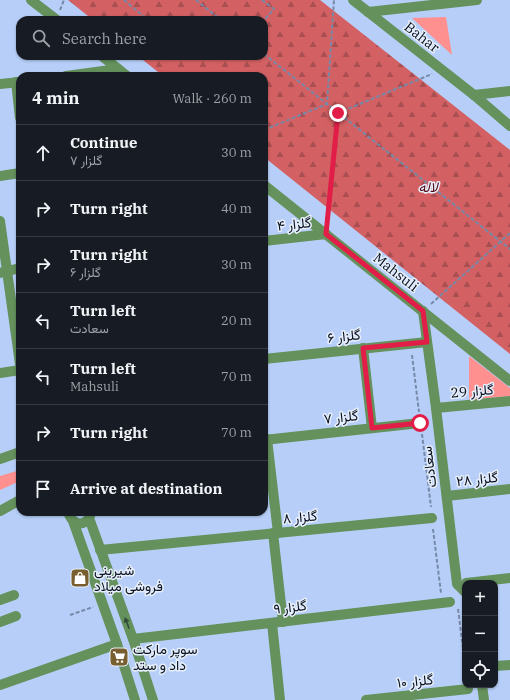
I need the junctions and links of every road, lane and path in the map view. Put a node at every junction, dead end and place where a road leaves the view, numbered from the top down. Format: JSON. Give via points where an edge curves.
{"nodes":[{"id":1,"x":31,"y":0,"type":"edge"},
{"id":2,"x":124,"y":0,"type":"edge"},
{"id":3,"x":196,"y":0,"type":"edge"},
{"id":4,"x":262,"y":0,"type":"edge"},
{"id":5,"x":334,"y":0,"type":"edge"},
{"id":6,"x":353,"y":0,"type":"edge"},
{"id":7,"x":470,"y":0,"type":"edge"},
{"id":8,"x":368,"y":12,"type":"junction"},
{"id":9,"x":51,"y":16,"type":"edge"},
{"id":10,"x":143,"y":16,"type":"edge"},
{"id":11,"x":216,"y":16,"type":"edge"},
{"id":12,"x":268,"y":16,"type":"edge"},
{"id":13,"x":268,"y":57,"type":"edge"},
{"id":14,"x":107,"y":60,"type":"edge"},
{"id":15,"x":118,"y":69,"type":"junction"},
{"id":16,"x":442,"y":70,"type":"junction"},
{"id":17,"x":96,"y":72,"type":"edge"},
{"id":18,"x":122,"y":72,"type":"edge"},
{"id":19,"x":16,"y":82,"type":"edge"},
{"id":20,"x":0,"y":84,"type":"edge"},
{"id":21,"x":510,"y":91,"type":"edge"},
{"id":22,"x":474,"y":95,"type":"junction"},
{"id":23,"x":327,"y":104,"type":"junction"},
{"id":24,"x":338,"y":113,"type":"junction"},
{"id":25,"x":510,"y":126,"type":"edge"},
{"id":26,"x":268,"y":128,"type":"edge"},
{"id":27,"x":16,"y":174,"type":"edge"},
{"id":28,"x":0,"y":176,"type":"edge"},
{"id":29,"x":268,"y":188,"type":"edge"},
{"id":30,"x":0,"y":221,"type":"edge"},
{"id":31,"x":510,"y":233,"type":"edge"},
{"id":32,"x":326,"y":234,"type":"junction"},
{"id":33,"x":268,"y":241,"type":"edge"},
{"id":34,"x":500,"y":241,"type":"junction"},
{"id":35,"x":510,"y":249,"type":"edge"},
{"id":36,"x":16,"y":269,"type":"edge"},
{"id":37,"x":3,"y":272,"type":"edge"},
{"id":38,"x":423,"y":311,"type":"junction"},
{"id":39,"x":16,"y":315,"type":"edge"},
{"id":40,"x":427,"y":342,"type":"junction"},
{"id":41,"x":363,"y":348,"type":"junction"},
{"id":42,"x":268,"y":359,"type":"edge"},
{"id":43,"x":16,"y":370,"type":"edge"},
{"id":44,"x":0,"y":372,"type":"edge"},
{"id":45,"x":510,"y":381,"type":"edge"},
{"id":46,"x":510,"y":401,"type":"edge"},
{"id":47,"x":436,"y":408,"type":"junction"},
{"id":48,"x":420,"y":423,"type":"dead end"},
{"id":49,"x":372,"y":428,"type":"junction"},
{"id":50,"x":268,"y":439,"type":"edge"},
{"id":51,"x":16,"y":453,"type":"edge"},
{"id":52,"x":0,"y":459,"type":"edge"},
{"id":53,"x":268,"y":467,"type":"edge"},
{"id":54,"x":510,"y":489,"type":"edge"},
{"id":55,"x":447,"y":496,"type":"junction"},
{"id":56,"x":16,"y":503,"type":"edge"},
{"id":57,"x":0,"y":511,"type":"edge"},
{"id":58,"x":70,"y":516,"type":"edge"},
{"id":59,"x":89,"y":516,"type":"edge"},
{"id":60,"x":90,"y":516,"type":"edge"},
{"id":61,"x":432,"y":518,"type":"dead end"},
{"id":62,"x":275,"y":533,"type":"junction"},
{"id":63,"x":100,"y":550,"type":"junction"},
{"id":64,"x":510,"y":578,"type":"edge"},
{"id":65,"x":462,"y":580,"type":"edge"},
{"id":66,"x":491,"y":580,"type":"edge"},
{"id":67,"x":14,"y":595,"type":"dead end"},
{"id":68,"x":0,"y":600,"type":"edge"},
{"id":69,"x":450,"y":602,"type":"dead end"},
{"id":70,"x":16,"y":616,"type":"dead end"},
{"id":71,"x":0,"y":622,"type":"edge"},
{"id":72,"x":282,"y":622,"type":"junction"},
{"id":73,"x":272,"y":623,"type":"junction"},
{"id":74,"x":133,"y":639,"type":"junction"},
{"id":75,"x":118,"y":644,"type":"junction"},
{"id":76,"x":510,"y":665,"type":"edge"},
{"id":77,"x":498,"y":666,"type":"edge"},
{"id":78,"x":0,"y":685,"type":"edge"},
{"id":79,"x":482,"y":688,"type":"edge"},
{"id":80,"x":468,"y":689,"type":"dead end"},
{"id":81,"x":135,"y":700,"type":"edge"},
{"id":82,"x":153,"y":700,"type":"edge"},
{"id":83,"x":280,"y":700,"type":"edge"},
{"id":84,"x":366,"y":700,"type":"edge"},
{"id":85,"x":484,"y":700,"type":"edge"}],
"edges":[{"from":1,"to":9,"type":"street"},
{"from":2,"to":10,"type":"path"},
{"from":3,"to":11,"type":"path"},
{"from":4,"to":12,"type":"path","via":[[274,9]]},
{"from":5,"to":23,"type":"path"},
{"from":6,"to":8,"type":"street","name":"Bahar"},
{"from":7,"to":8,"type":"street"},
{"from":8,"to":16,"type":"street","name":"Bahar"},
{"from":13,"to":23,"type":"path"},
{"from":14,"to":15,"type":"street"},
{"from":15,"to":17,"type":"street"},
{"from":15,"to":18,"type":"street"},
{"from":16,"to":22,"type":"street","name":"Bahar"},
{"from":16,"to":24,"type":"path"},
{"from":19,"to":20,"type":"street"},
{"from":21,"to":22,"type":"street"},
{"from":22,"to":25,"type":"street","name":"Bahar"},
{"from":23,"to":24,"type":"path"},
{"from":23,"to":26,"type":"path"},
{"from":24,"to":32,"type":"path"},
{"from":24,"to":34,"type":"path"},
{"from":27,"to":28,"type":"street"},
{"from":29,"to":32,"type":"street","name":"Mahsuli"},
{"from":30,"to":37,"type":"street"},
{"from":31,"to":34,"type":"path"},
{"from":32,"to":33,"type":"street","name":"گلزار ۴"},
{"from":32,"to":38,"type":"street","name":"Mahsuli"},
{"from":34,"to":35,"type":"path"},
{"from":34,"to":38,"type":"path"},
{"from":36,"to":37,"type":"street"},
{"from":37,"to":39,"type":"street"},
{"from":38,"to":40,"type":"street","name":"سعادت"},
{"from":38,"to":45,"type":"street","name":"Mahsuli"},
{"from":40,"to":41,"type":"street","name":"گلزار ۶"},
{"from":40,"to":47,"type":"street","name":"سعادت"},
{"from":41,"to":42,"type":"street","name":"گلزار ۶"},
{"from":41,"to":49,"type":"street"},
{"from":43,"to":44,"type":"street"},
{"from":46,"to":47,"type":"street","name":"گلزار 29"},
{"from":47,"to":55,"type":"street","name":"سعادت"},
{"from":48,"to":49,"type":"street","name":"گلزار ۷"},
{"from":49,"to":50,"type":"street","name":"گلزار ۷"},
{"from":51,"to":52,"type":"street"},
{"from":53,"to":62,"type":"street"},
{"from":54,"to":55,"type":"street","name":"گلزار ۲۸"},
{"from":55,"to":65,"type":"street","name":"سعادت"},
{"from":56,"to":57,"type":"street"},
{"from":58,"to":59,"type":"street","via":[[78,523],[84,523]]},
{"from":58,"to":75,"type":"street"},
{"from":60,"to":63,"type":"street"},
{"from":61,"to":62,"type":"street","name":"گلزار ۸"},
{"from":62,"to":63,"type":"street","name":"گلزار ۸"},
{"from":62,"to":72,"type":"street"},
{"from":74,"to":63,"type":"street","one_way":true},
{"from":64,"to":66,"type":"street"},
{"from":67,"to":68,"type":"street"},
{"from":69,"to":72,"type":"street","name":"گلزار ۹"},
{"from":70,"to":71,"type":"street"},
{"from":72,"to":73,"type":"street","name":"گلزار ۹"},
{"from":73,"to":74,"type":"street","name":"گلزار ۹"},
{"from":73,"to":83,"type":"street"},
{"from":74,"to":82,"type":"street"},
{"from":75,"to":78,"type":"street"},
{"from":75,"to":81,"type":"street"},
{"from":76,"to":77,"type":"street"},
{"from":79,"to":85,"type":"street"},
{"from":80,"to":84,"type":"street","name":"گلزار ۱۰"}]}
